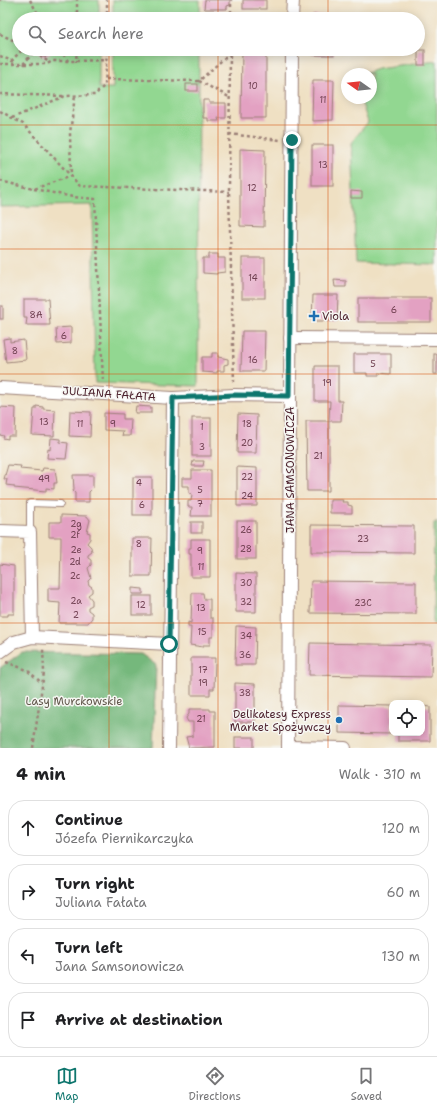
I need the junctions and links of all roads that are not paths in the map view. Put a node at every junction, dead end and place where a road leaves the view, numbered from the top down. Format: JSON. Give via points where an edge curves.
{"nodes":[{"id":1,"x":292,"y":0,"type":"edge"},
{"id":2,"x":292,"y":12,"type":"edge"},
{"id":3,"x":292,"y":56,"type":"edge"},
{"id":4,"x":290,"y":338,"type":"junction"},
{"id":5,"x":437,"y":338,"type":"edge"},
{"id":6,"x":0,"y":388,"type":"edge"},
{"id":7,"x":289,"y":396,"type":"junction"},
{"id":8,"x":173,"y":398,"type":"junction"},
{"id":9,"x":60,"y":504,"type":"dead end"},
{"id":10,"x":0,"y":532,"type":"edge"},
{"id":11,"x":30,"y":532,"type":"junction"},
{"id":12,"x":38,"y":637,"type":"junction"},
{"id":13,"x":169,"y":644,"type":"junction"},
{"id":14,"x":0,"y":652,"type":"edge"},
{"id":15,"x":169,"y":748,"type":"edge"},
{"id":16,"x":288,"y":748,"type":"edge"},
{"id":17,"x":345,"y":748,"type":"edge"}],
"edges":[{"from":1,"to":2,"type":"street"},
{"from":3,"to":4,"type":"street","name":"JANA SAMSONOWICZA"},
{"from":4,"to":5,"type":"street"},
{"from":4,"to":7,"type":"street","name":"JANA SAMSONOWICZA"},
{"from":6,"to":8,"type":"street","name":"JULIANA FAŁATA"},
{"from":7,"to":8,"type":"street","name":"JULIANA FAŁATA"},
{"from":7,"to":16,"type":"street","name":"JANA SAMSONOWICZA"},
{"from":8,"to":13,"type":"street"},
{"from":9,"to":11,"type":"lane","via":[[30,503]]},
{"from":10,"to":11,"type":"street"},
{"from":11,"to":12,"type":"street"},
{"from":12,"to":13,"type":"street"},
{"from":12,"to":14,"type":"street","via":[[14,642]]},
{"from":13,"to":15,"type":"street"},
{"from":16,"to":17,"type":"street","name":"JANA SAMSONOWICZA"}]}
